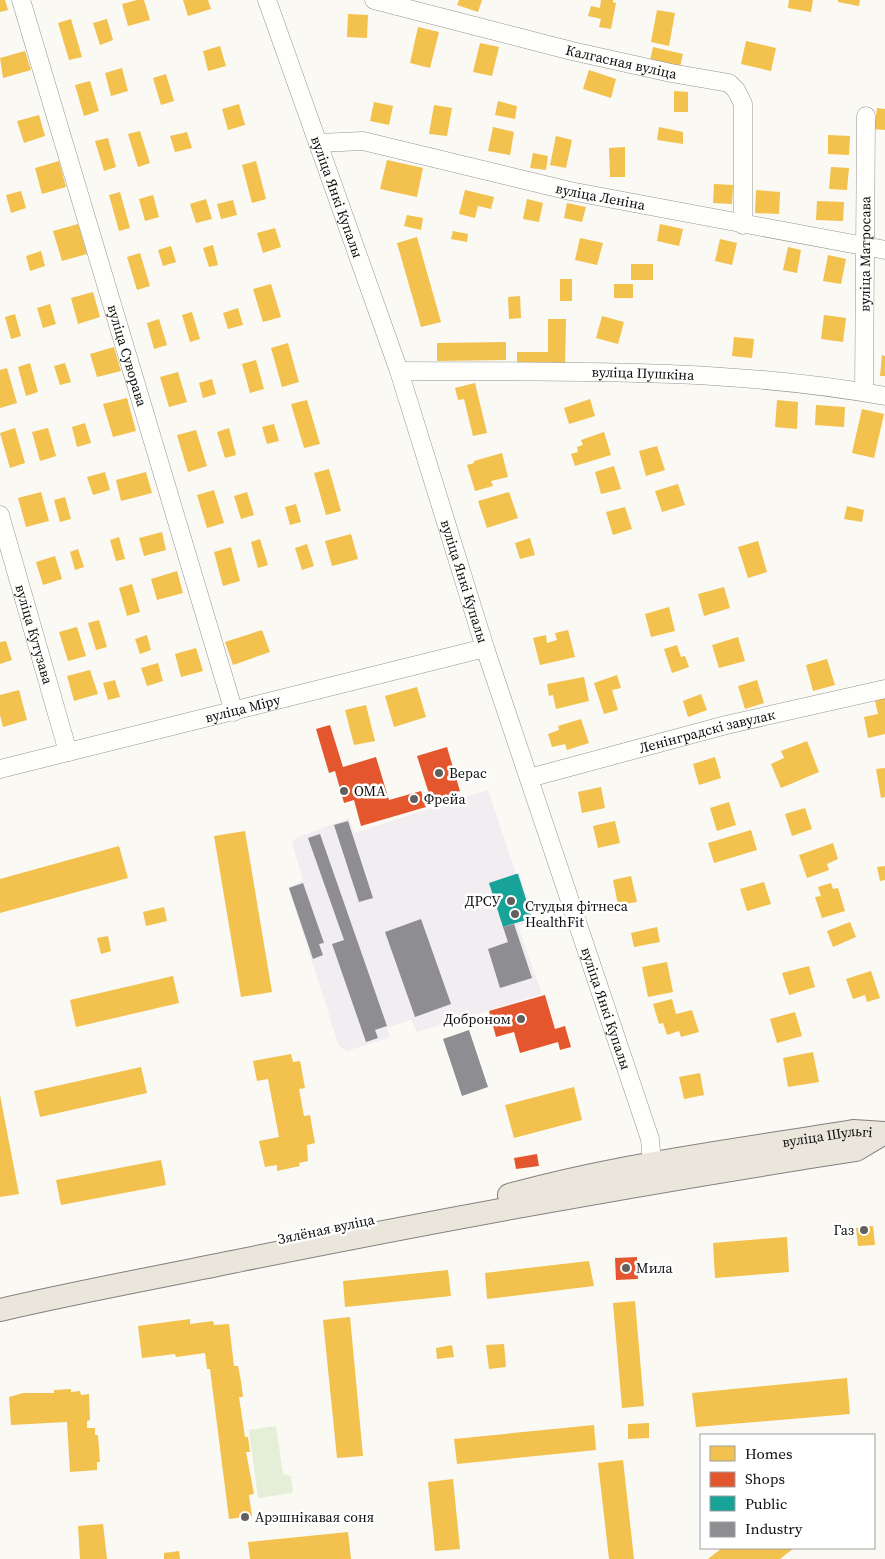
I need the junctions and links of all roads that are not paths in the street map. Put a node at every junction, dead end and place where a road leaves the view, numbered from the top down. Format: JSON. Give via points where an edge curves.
{"nodes":[{"id":1,"x":21,"y":0,"type":"edge"},
{"id":2,"x":267,"y":0,"type":"edge"},
{"id":3,"x":374,"y":0,"type":"edge"},
{"id":4,"x":866,"y":116,"type":"dead end"},
{"id":5,"x":318,"y":143,"type":"junction"},
{"id":6,"x":743,"y":224,"type":"junction"},
{"id":7,"x":865,"y":247,"type":"junction"},
{"id":8,"x":885,"y":250,"type":"edge"},
{"id":9,"x":399,"y":371,"type":"junction"},
{"id":10,"x":864,"y":392,"type":"junction"},
{"id":11,"x":885,"y":396,"type":"edge"},
{"id":12,"x":0,"y":516,"type":"edge"},
{"id":13,"x":485,"y":648,"type":"junction"},
{"id":14,"x":885,"y":689,"type":"edge"},
{"id":15,"x":234,"y":712,"type":"junction"},
{"id":16,"x":68,"y":752,"type":"junction"},
{"id":17,"x":0,"y":769,"type":"edge"},
{"id":18,"x":529,"y":778,"type":"junction"},
{"id":19,"x":884,"y":1136,"type":"edge"},
{"id":20,"x":651,"y":1173,"type":"junction"},
{"id":21,"x":114,"y":1278,"type":"junction"},
{"id":22,"x":0,"y":1294,"type":"edge"},
{"id":23,"x":0,"y":1310,"type":"edge"}],
"edges":[{"from":1,"to":15,"type":"street","name":"вуліца Суворава"},
{"from":2,"to":5,"type":"street","name":"вуліца Янкі Купалы"},
{"from":3,"to":6,"type":"street","name":"Калгасная вуліца","via":[[572,51],[728,83],[743,104]]},
{"from":4,"to":7,"type":"street","name":"вуліца Матросава"},
{"from":5,"to":6,"type":"street","name":"вуліца Леніна","via":[[363,141],[570,191]]},
{"from":5,"to":9,"type":"street","name":"вуліца Янкі Купалы"},
{"from":6,"to":7,"type":"street","name":"вуліца Леніна"},
{"from":7,"to":8,"type":"street","name":"вуліца Леніна"},
{"from":7,"to":10,"type":"street","name":"вуліца Матросава"},
{"from":9,"to":10,"type":"street","name":"вуліца Пушкіна","via":[[595,371],[743,377]]},
{"from":9,"to":13,"type":"street","name":"вуліца Янкі Купалы"},
{"from":10,"to":11,"type":"street","name":"вуліца Пушкіна"},
{"from":12,"to":16,"type":"street","name":"вуліца Кутузава"},
{"from":13,"to":15,"type":"street","name":"вуліца Міру"},
{"from":13,"to":18,"type":"street","name":"вуліца Янкі Купалы"},
{"from":14,"to":18,"type":"street","name":"Ленінградскі завулак","via":[[726,725]]},
{"from":15,"to":16,"type":"street","name":"вуліца Міру"},
{"from":16,"to":17,"type":"street","name":"вуліца Міру"},
{"from":18,"to":20,"type":"street","name":"вуліца Янкі Купалы","via":[[650,1139]]},
{"from":19,"to":20,"type":"main road","name":"вуліца Шульгі","via":[[853,1131]]},
{"from":20,"to":21,"type":"main road","name":"Зялёная вуліца","via":[[545,1185],[508,1195],[350,1224]]},
{"from":21,"to":22,"type":"main road","name":"Зялёная вуліца"},
{"from":21,"to":23,"type":"main road","name":"Зялёная вуліца"}]}
